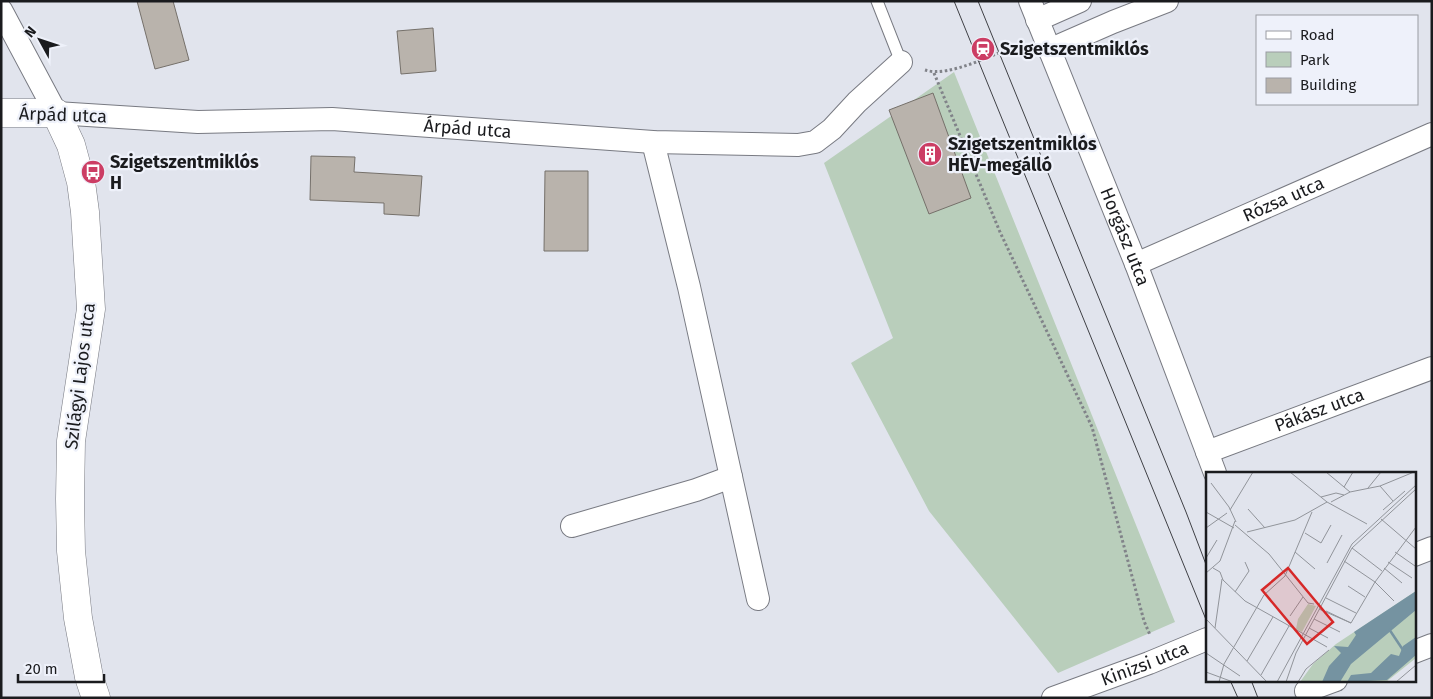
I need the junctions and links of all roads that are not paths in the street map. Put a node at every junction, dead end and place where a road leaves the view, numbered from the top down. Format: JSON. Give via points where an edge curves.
{"nodes":[{"id":1,"x":878,"y":1,"type":"edge"},
{"id":2,"x":1080,"y":1,"type":"edge"},
{"id":3,"x":1167,"y":1,"type":"edge"},
{"id":4,"x":1,"y":10,"type":"edge"},
{"id":5,"x":1033,"y":10,"type":"edge"},
{"id":6,"x":1049,"y":50,"type":"junction"},
{"id":7,"x":901,"y":62,"type":"joint"},
{"id":8,"x":1,"y":113,"type":"edge"},
{"id":9,"x":56,"y":113,"type":"junction"},
{"id":10,"x":1432,"y":134,"type":"edge"},
{"id":11,"x":652,"y":142,"type":"junction"},
{"id":12,"x":1136,"y":264,"type":"junction"},
{"id":13,"x":1432,"y":368,"type":"edge"},
{"id":14,"x":1207,"y":452,"type":"junction"},
{"id":15,"x":1215,"y":472,"type":"edge"},
{"id":16,"x":731,"y":477,"type":"junction"},
{"id":17,"x":572,"y":526,"type":"dead end"},
{"id":18,"x":1432,"y":548,"type":"edge"},
{"id":19,"x":1416,"y":554,"type":"edge"},
{"id":20,"x":758,"y":599,"type":"dead end"},
{"id":21,"x":1206,"y":639,"type":"edge"},
{"id":22,"x":1432,"y":645,"type":"edge"},
{"id":23,"x":1416,"y":651,"type":"edge"},
{"id":24,"x":1330,"y":682,"type":"edge"},
{"id":25,"x":1305,"y":690,"type":"edge"},
{"id":26,"x":96,"y":698,"type":"edge"},
{"id":27,"x":1053,"y":698,"type":"edge"}],
"edges":[{"from":1,"to":7,"type":"lane"},
{"from":2,"to":5,"type":"street"},
{"from":3,"to":6,"type":"street"},
{"from":4,"to":9,"type":"street","name":"Szilágyi Lajos utca"},
{"from":5,"to":6,"type":"street","name":"Horgász utca"},
{"from":6,"to":12,"type":"street","name":"Horgász utca"},
{"from":7,"to":11,"type":"street","name":"Árpád utca","via":[[815,142],[798,145]]},
{"from":8,"to":9,"type":"street","name":"Árpád utca"},
{"from":9,"to":11,"type":"street","name":"Árpád utca","via":[[198,122],[332,119]]},
{"from":9,"to":26,"type":"street","name":"Szilágyi Lajos utca","via":[[71,145],[85,212],[91,308],[71,441],[70,516],[78,618]]},
{"from":10,"to":12,"type":"street","name":"Rózsa utca"},
{"from":11,"to":16,"type":"street"},
{"from":12,"to":14,"type":"street","name":"Horgász utca"},
{"from":13,"to":14,"type":"street","name":"Pákász utca"},
{"from":14,"to":15,"type":"street","name":"Horgász utca"},
{"from":16,"to":17,"type":"street","via":[[659,502]]},
{"from":16,"to":20,"type":"street"},
{"from":18,"to":19,"type":"street"},
{"from":21,"to":27,"type":"street","name":"Kinizsi utca"},
{"from":22,"to":23,"type":"street"},
{"from":24,"to":25,"type":"street"}]}
